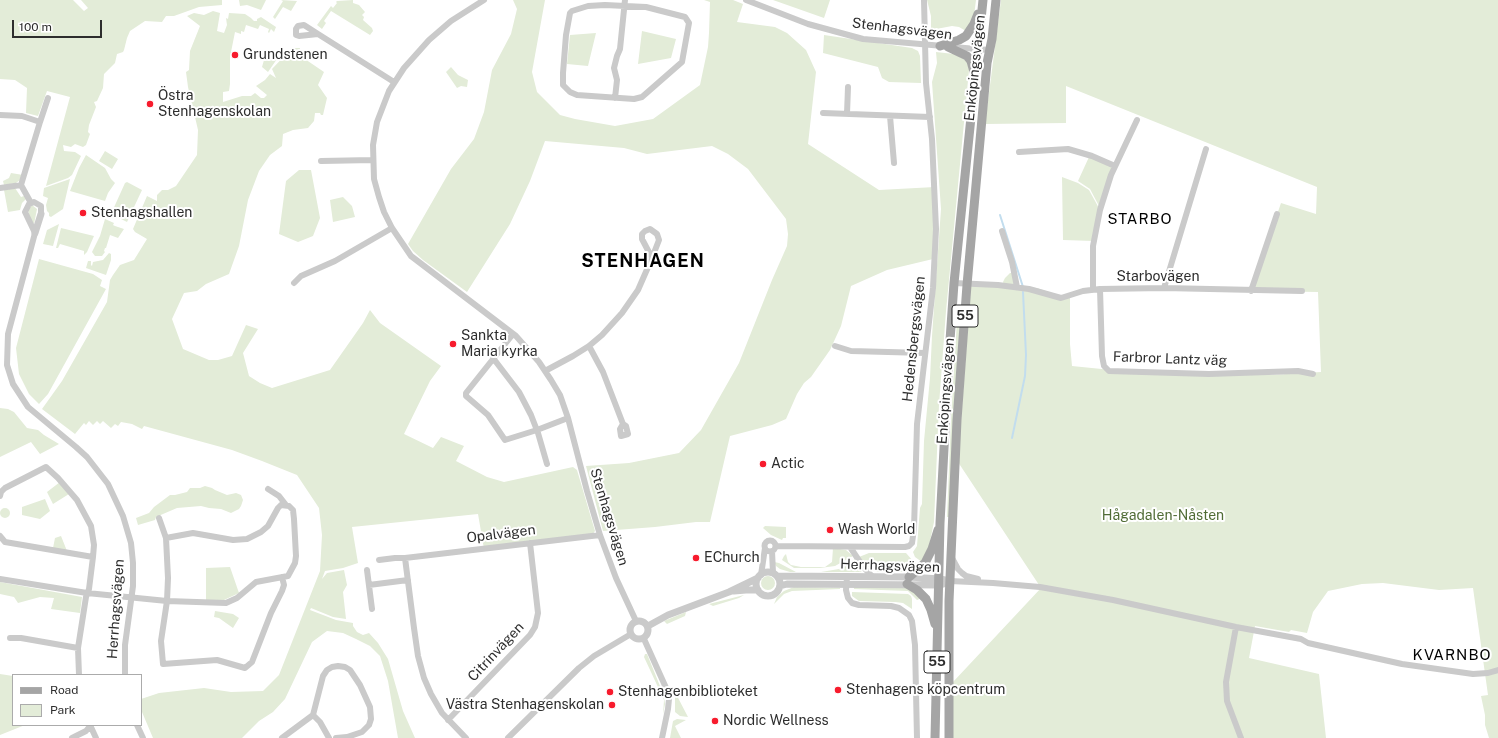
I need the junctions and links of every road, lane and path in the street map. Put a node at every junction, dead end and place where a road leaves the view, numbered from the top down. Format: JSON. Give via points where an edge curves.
{"nodes":[{"id":1,"x":484,"y":0,"type":"edge"},
{"id":2,"x":746,"y":0,"type":"edge"},
{"id":3,"x":924,"y":0,"type":"edge"},
{"id":4,"x":996,"y":0,"type":"edge"},
{"id":5,"x":983,"y":2,"type":"edge"},
{"id":6,"x":624,"y":3,"type":"edge"},
{"id":7,"x":318,"y":34,"type":"dead end"},
{"id":8,"x":925,"y":45,"type":"junction"},
{"id":9,"x":944,"y":46,"type":"junction"},
{"id":10,"x":978,"y":49,"type":"junction"},
{"id":11,"x":989,"y":50,"type":"junction"},
{"id":12,"x":975,"y":75,"type":"junction"},
{"id":13,"x":394,"y":82,"type":"junction"},
{"id":14,"x":848,"y":87,"type":"dead end"},
{"id":15,"x":48,"y":98,"type":"dead end"},
{"id":16,"x":614,"y":98,"type":"junction"},
{"id":17,"x":823,"y":113,"type":"dead end"},
{"id":18,"x":847,"y":114,"type":"junction"},
{"id":19,"x":0,"y":115,"type":"edge"},
{"id":20,"x":890,"y":116,"type":"junction"},
{"id":21,"x":930,"y":116,"type":"junction"},
{"id":22,"x":1137,"y":120,"type":"dead end"},
{"id":23,"x":40,"y":122,"type":"junction"},
{"id":24,"x":1206,"y":148,"type":"dead end"},
{"id":25,"x":1019,"y":152,"type":"dead end"},
{"id":26,"x":373,"y":160,"type":"junction"},
{"id":27,"x":321,"y":161,"type":"dead end"},
{"id":28,"x":894,"y":163,"type":"dead end"},
{"id":29,"x":1115,"y":166,"type":"junction"},
{"id":30,"x":21,"y":185,"type":"junction"},
{"id":31,"x":0,"y":188,"type":"edge"},
{"id":32,"x":31,"y":203,"type":"junction"},
{"id":33,"x":41,"y":214,"type":"joint"},
{"id":34,"x":1277,"y":214,"type":"dead end"},
{"id":35,"x":392,"y":228,"type":"junction"},
{"id":36,"x":1002,"y":231,"type":"dead end"},
{"id":37,"x":35,"y":233,"type":"junction"},
{"id":38,"x":652,"y":258,"type":"dead end"},
{"id":39,"x":294,"y":283,"type":"dead end"},
{"id":40,"x":954,"y":283,"type":"junction"},
{"id":41,"x":967,"y":285,"type":"junction"},
{"id":42,"x":1017,"y":288,"type":"junction"},
{"id":43,"x":1164,"y":288,"type":"junction"},
{"id":44,"x":1093,"y":289,"type":"junction"},
{"id":45,"x":1100,"y":289,"type":"junction"},
{"id":46,"x":1251,"y":291,"type":"junction"},
{"id":47,"x":1302,"y":291,"type":"dead end"},
{"id":48,"x":513,"y":334,"type":"junction"},
{"id":49,"x":589,"y":346,"type":"junction"},
{"id":50,"x":835,"y":346,"type":"dead end"},
{"id":51,"x":925,"y":352,"type":"junction"},
{"id":52,"x":493,"y":358,"type":"junction"},
{"id":53,"x":545,"y":371,"type":"junction"},
{"id":54,"x":1314,"y":374,"type":"dead end"},
{"id":55,"x":568,"y":418,"type":"junction"},
{"id":56,"x":623,"y":424,"type":"dead end"},
{"id":57,"x":537,"y":430,"type":"junction"},
{"id":58,"x":547,"y":464,"type":"dead end"},
{"id":59,"x":268,"y":489,"type":"dead end"},
{"id":60,"x":0,"y":496,"type":"edge"},
{"id":61,"x":286,"y":505,"type":"junction"},
{"id":62,"x":159,"y":518,"type":"dead end"},
{"id":63,"x":940,"y":524,"type":"junction"},
{"id":64,"x":600,"y":535,"type":"junction"},
{"id":65,"x":0,"y":536,"type":"edge"},
{"id":66,"x":166,"y":538,"type":"junction"},
{"id":67,"x":530,"y":542,"type":"junction"},
{"id":68,"x":850,"y":547,"type":"junction"},
{"id":69,"x":765,"y":548,"type":"junction"},
{"id":70,"x":774,"y":548,"type":"junction"},
{"id":71,"x":93,"y":557,"type":"junction"},
{"id":72,"x":405,"y":558,"type":"junction"},
{"id":73,"x":952,"y":558,"type":"junction"},
{"id":74,"x":379,"y":560,"type":"dead end"},
{"id":75,"x":367,"y":570,"type":"dead end"},
{"id":76,"x":775,"y":575,"type":"junction"},
{"id":77,"x":760,"y":576,"type":"junction"},
{"id":78,"x":872,"y":576,"type":"junction"},
{"id":79,"x":282,"y":577,"type":"junction"},
{"id":80,"x":0,"y":579,"type":"edge"},
{"id":81,"x":408,"y":580,"type":"junction"},
{"id":82,"x":847,"y":580,"type":"junction"},
{"id":83,"x":908,"y":581,"type":"junction"},
{"id":84,"x":939,"y":582,"type":"junction"},
{"id":85,"x":950,"y":582,"type":"junction"},
{"id":86,"x":993,"y":583,"type":"junction"},
{"id":87,"x":369,"y":585,"type":"junction"},
{"id":88,"x":780,"y":586,"type":"junction"},
{"id":89,"x":758,"y":590,"type":"junction"},
{"id":90,"x":729,"y":592,"type":"junction"},
{"id":91,"x":87,"y":594,"type":"junction"},
{"id":92,"x":131,"y":599,"type":"junction"},
{"id":93,"x":167,"y":601,"type":"junction"},
{"id":94,"x":372,"y":609,"type":"dead end"},
{"id":95,"x":636,"y":621,"type":"junction"},
{"id":96,"x":648,"y":626,"type":"junction"},
{"id":97,"x":1236,"y":626,"type":"junction"},
{"id":98,"x":631,"y":634,"type":"junction"},
{"id":99,"x":937,"y":634,"type":"junction"},
{"id":100,"x":10,"y":638,"type":"dead end"},
{"id":101,"x":644,"y":638,"type":"junction"},
{"id":102,"x":78,"y":648,"type":"junction"},
{"id":103,"x":1498,"y":670,"type":"edge"},
{"id":104,"x":79,"y":674,"type":"edge"},
{"id":105,"x":125,"y":674,"type":"edge"},
{"id":106,"x":313,"y":715,"type":"junction"},
{"id":107,"x":448,"y":720,"type":"junction"},
{"id":108,"x":90,"y":726,"type":"edge"},
{"id":109,"x":137,"y":726,"type":"edge"},
{"id":110,"x":72,"y":738,"type":"edge"},
{"id":111,"x":96,"y":738,"type":"edge"},
{"id":112,"x":143,"y":738,"type":"edge"},
{"id":113,"x":282,"y":738,"type":"edge"},
{"id":114,"x":329,"y":738,"type":"edge"},
{"id":115,"x":336,"y":738,"type":"edge"},
{"id":116,"x":466,"y":738,"type":"edge"},
{"id":117,"x":508,"y":738,"type":"edge"},
{"id":118,"x":662,"y":738,"type":"edge"},
{"id":119,"x":917,"y":738,"type":"edge"},
{"id":120,"x":935,"y":738,"type":"edge"},
{"id":121,"x":949,"y":738,"type":"edge"},
{"id":122,"x":1241,"y":738,"type":"edge"}],
"edges":[{"from":1,"to":13,"type":"street","name":"Stenhagsvägen","via":[[438,32],[410,60]]},
{"from":2,"to":8,"type":"street","name":"Stenhagsvägen","via":[[835,32],[863,39]]},
{"from":3,"to":8,"type":"street","name":"Hedensbergsvägen"},
{"from":4,"to":11,"type":"main road","name":"Enköpingsvägen","number":"55"},
{"from":5,"to":9,"type":"main road","via":[[966,36]]},
{"from":5,"to":10,"type":"main road","name":"Enköpingsvägen","number":"55"},
{"from":6,"to":16,"type":"street","via":[[620,49],[614,68],[617,80]]},
{"from":6,"to":16,"type":"street","via":[[588,6],[572,11],[566,35],[563,85],[577,95]]},
{"from":6,"to":16,"type":"street","via":[[685,17],[689,23],[682,62],[642,97]]},
{"from":7,"to":13,"type":"street"},
{"from":8,"to":9,"type":"street","name":"Stenhagsvägen"},
{"from":8,"to":21,"type":"street","name":"Hedensbergsvägen"},
{"from":9,"to":10,"type":"street","name":"Stenhagsvägen"},
{"from":9,"to":12,"type":"main road","via":[[967,56]]},
{"from":10,"to":11,"type":"street","name":"Stenhagsvägen"},
{"from":10,"to":12,"type":"main road","name":"Enköpingsvägen","number":"55"},
{"from":11,"to":41,"type":"main road","name":"Enköpingsvägen","number":"55"},
{"from":12,"to":40,"type":"main road","name":"Enköpingsvägen","number":"55"},
{"from":13,"to":26,"type":"street","name":"Stenhagsvägen","via":[[377,122]]},
{"from":14,"to":18,"type":"street"},
{"from":15,"to":23,"type":"street"},
{"from":17,"to":18,"type":"street"},
{"from":18,"to":20,"type":"street"},
{"from":19,"to":23,"type":"street","via":[[15,115]]},
{"from":20,"to":21,"type":"street"},
{"from":20,"to":28,"type":"street"},
{"from":21,"to":51,"type":"street","name":"Hedensbergsvägen","via":[[936,229],[933,288]]},
{"from":22,"to":29,"type":"street"},
{"from":23,"to":30,"type":"street"},
{"from":24,"to":43,"type":"street"},
{"from":25,"to":29,"type":"street","via":[[1068,149]]},
{"from":26,"to":27,"type":"street"},
{"from":26,"to":35,"type":"street","name":"Stenhagsvägen","via":[[374,179],[379,197]]},
{"from":29,"to":44,"type":"street","via":[[1106,187],[1095,227]]},
{"from":30,"to":31,"type":"street"},
{"from":30,"to":32,"type":"street","name":"Herrhagsvägen"},
{"from":32,"to":33,"type":"street","name":"Herrhagsvägen","via":[[41,206]]},
{"from":32,"to":37,"type":"street","via":[[25,212]]},
{"from":33,"to":37,"type":"street","name":"Herrhagsvägen"},
{"from":34,"to":46,"type":"street"},
{"from":35,"to":39,"type":"street","via":[[334,261],[301,276]]},
{"from":35,"to":48,"type":"street","name":"Stenhagsvägen","via":[[411,256]]},
{"from":36,"to":42,"type":"street"},
{"from":37,"to":92,"type":"street","name":"Herrhagsvägen","via":[[8,334],[7,366],[12,384],[28,408],[87,457],[116,500],[128,531],[132,553]]},
{"from":38,"to":49,"type":"street","via":[[638,290],[626,308]]},
{"from":40,"to":41,"type":"street","name":"Starbovägen"},
{"from":40,"to":63,"type":"main road","name":"Enköpingsvägen","number":"55"},
{"from":41,"to":42,"type":"street","name":"Starbovägen"},
{"from":41,"to":73,"type":"main road","name":"Enköpingsvägen","number":"55","via":[[957,420]]},
{"from":42,"to":44,"type":"street","name":"Starbovägen","via":[[1061,298]]},
{"from":43,"to":45,"type":"street","name":"Starbovägen"},
{"from":43,"to":46,"type":"street","name":"Starbovägen"},
{"from":44,"to":45,"type":"street","name":"Starbovägen"},
{"from":45,"to":54,"type":"street","name":"Farbror Lantz väg","via":[[1102,356],[1105,369],[1109,371],[1209,374],[1298,371]]},
{"from":46,"to":47,"type":"street","name":"Starbovägen"},
{"from":48,"to":52,"type":"street"},
{"from":48,"to":53,"type":"street","name":"Stenhagsvägen"},
{"from":49,"to":53,"type":"street"},
{"from":49,"to":56,"type":"street","via":[[603,372]]},
{"from":50,"to":51,"type":"street","via":[[851,351]]},
{"from":51,"to":68,"type":"street","name":"Hedensbergsvägen","via":[[917,424],[912,542],[905,547]]},
{"from":52,"to":57,"type":"street","via":[[519,392]]},
{"from":52,"to":57,"type":"street","via":[[466,396],[488,415],[505,440]]},
{"from":53,"to":55,"type":"street","name":"Stenhagsvägen","via":[[560,395]]},
{"from":55,"to":57,"type":"street"},
{"from":55,"to":64,"type":"street","name":"Stenhagsvägen"},
{"from":57,"to":58,"type":"street"},
{"from":59,"to":61,"type":"street","via":[[279,496]]},
{"from":60,"to":71,"type":"street","via":[[5,488],[46,467],[69,490],[85,514],[93,535]]},
{"from":61,"to":66,"type":"street","via":[[278,508],[268,526],[247,539],[233,540],[193,533]]},
{"from":61,"to":79,"type":"street","via":[[293,510],[296,556],[288,576]]},
{"from":62,"to":66,"type":"street"},
{"from":63,"to":83,"type":"main road","via":[[925,563]]},
{"from":63,"to":84,"type":"main road","name":"Enköpingsvägen","number":"55"},
{"from":64,"to":67,"type":"street","name":"Opalvägen"},
{"from":64,"to":95,"type":"street","name":"Stenhagsvägen"},
{"from":65,"to":71,"type":"street","via":[[5,542]]},
{"from":66,"to":93,"type":"street"},
{"from":67,"to":72,"type":"street","name":"Opalvägen"},
{"from":67,"to":107,"type":"street","name":"Citrinvägen","via":[[538,614],[535,627]]},
{"from":68,"to":70,"type":"street","name":"Hedensbergsvägen"},
{"from":68,"to":78,"type":"street"},
{"from":69,"to":70,"type":"street","name":"Hedensbergsvägen","via":[[767,551]]},
{"from":69,"to":70,"type":"street","name":"Hedensbergsvägen","via":[[765,543],[769,540],[773,541]]},
{"from":69,"to":77,"type":"street"},
{"from":70,"to":76,"type":"street"},
{"from":71,"to":91,"type":"street"},
{"from":72,"to":74,"type":"street","name":"Opalvägen"},
{"from":72,"to":81,"type":"street"},
{"from":73,"to":85,"type":"main road","name":"Enköpingsvägen","number":"55"},
{"from":73,"to":86,"type":"street","via":[[962,574]]},
{"from":75,"to":87,"type":"street"},
{"from":76,"to":77,"type":"street","via":[[768,572]]},
{"from":76,"to":82,"type":"street","name":"Herrhagsvägen"},
{"from":76,"to":88,"type":"street","via":[[780,580]]},
{"from":77,"to":89,"type":"street","via":[[756,585]]},
{"from":77,"to":90,"type":"street"},
{"from":78,"to":82,"type":"street","name":"Herrhagsvägen"},
{"from":78,"to":83,"type":"street","name":"Herrhagsvägen"},
{"from":79,"to":93,"type":"street","via":[[256,582],[237,598],[226,603]]},
{"from":79,"to":93,"type":"street","via":[[282,591],[252,662],[245,668],[217,660],[163,664],[161,641]]},
{"from":80,"to":91,"type":"street"},
{"from":81,"to":87,"type":"street"},
{"from":81,"to":107,"type":"street","via":[[421,668],[431,694]]},
{"from":82,"to":83,"type":"street","name":"Herrhagsvägen"},
{"from":82,"to":88,"type":"street","name":"Herrhagsvägen"},
{"from":82,"to":119,"type":"street","via":[[848,598],[852,603],[899,608],[909,615],[912,621]]},
{"from":83,"to":84,"type":"street","name":"Herrhagsvägen"},
{"from":83,"to":99,"type":"main road","via":[[928,603]]},
{"from":84,"to":85,"type":"street","name":"Herrhagsvägen"},
{"from":84,"to":99,"type":"main road","name":"Enköpingsvägen","number":"55"},
{"from":85,"to":86,"type":"street"},
{"from":85,"to":121,"type":"main road","name":"Enköpingsvägen","number":"55"},
{"from":86,"to":97,"type":"street","via":[[1040,587]]},
{"from":87,"to":94,"type":"street"},
{"from":88,"to":89,"type":"street","via":[[773,595],[764,595]]},
{"from":89,"to":90,"type":"street"},
{"from":90,"to":96,"type":"street","via":[[668,615]]},
{"from":91,"to":92,"type":"street"},
{"from":91,"to":102,"type":"street"},
{"from":92,"to":93,"type":"street"},
{"from":92,"to":105,"type":"street","name":"Herrhagsvägen","via":[[125,645]]},
{"from":95,"to":96,"type":"street","via":[[644,622]]},
{"from":95,"to":98,"type":"street","via":[[630,628]]},
{"from":96,"to":101,"type":"street","via":[[648,633]]},
{"from":97,"to":103,"type":"street","via":[[1301,638],[1308,643],[1402,664],[1473,674]]},
{"from":97,"to":122,"type":"street","via":[[1226,682],[1227,701]]},
{"from":98,"to":101,"type":"street","via":[[638,639]]},
{"from":98,"to":117,"type":"street","via":[[579,668]]},
{"from":99,"to":120,"type":"main road","name":"Enköpingsvägen","number":"55"},
{"from":100,"to":102,"type":"street"},
{"from":101,"to":118,"type":"street","via":[[669,699]]},
{"from":102,"to":104,"type":"street"},
{"from":106,"to":113,"type":"street"},
{"from":106,"to":114,"type":"street"},
{"from":106,"to":115,"type":"street","via":[[323,676],[327,670],[338,666],[350,670],[367,698],[371,719],[362,732]]},
{"from":107,"to":116,"type":"street"},
{"from":108,"to":110,"type":"street"},
{"from":108,"to":111,"type":"street"},
{"from":109,"to":112,"type":"street"}]}
